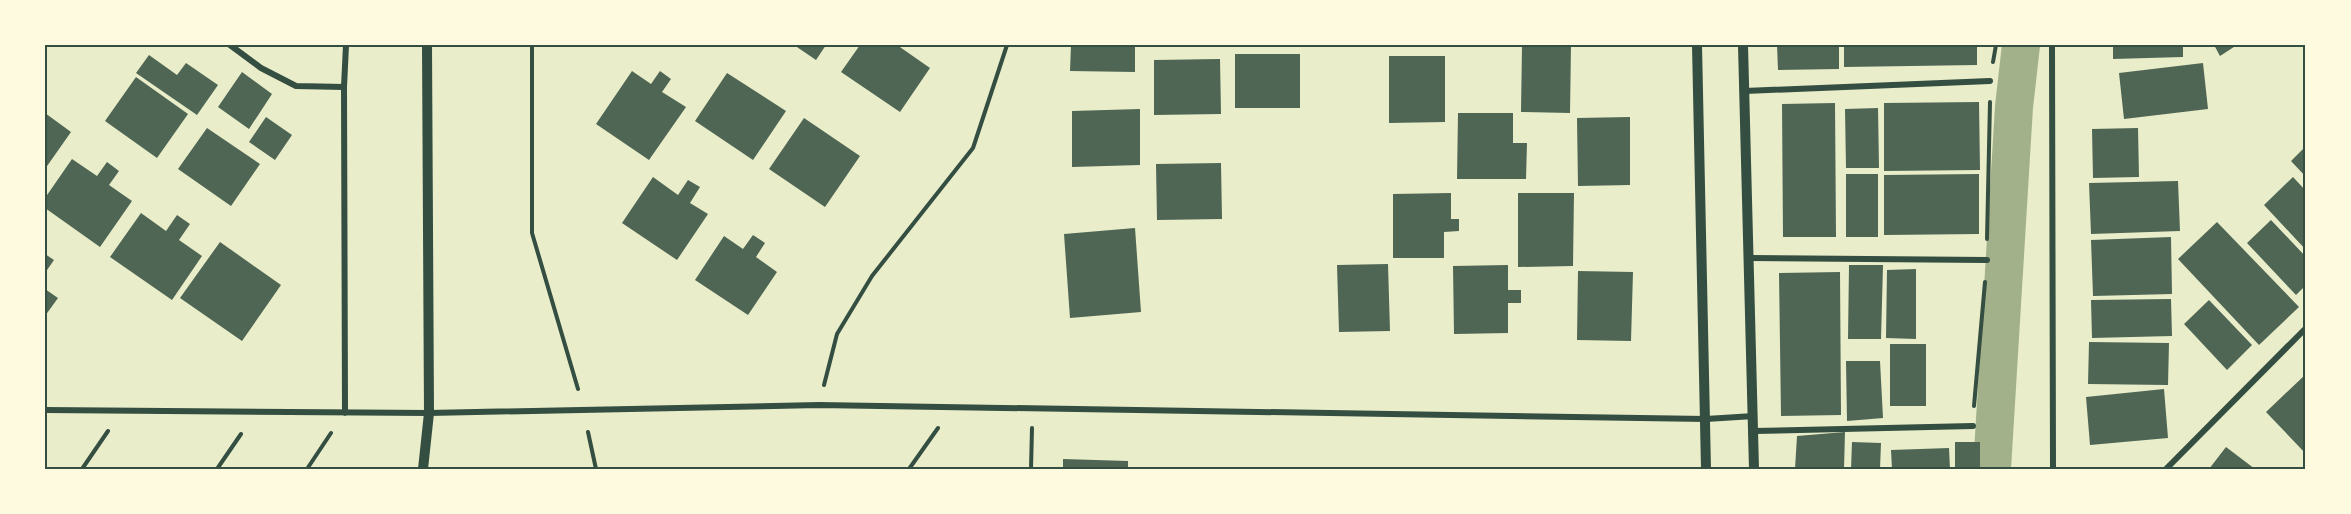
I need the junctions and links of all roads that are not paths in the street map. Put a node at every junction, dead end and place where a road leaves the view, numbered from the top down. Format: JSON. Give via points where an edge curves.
{"nodes":[{"id":1,"x":230,"y":45,"type":"edge"},
{"id":2,"x":346,"y":45,"type":"edge"},
{"id":3,"x":427,"y":45,"type":"edge"},
{"id":4,"x":1697,"y":45,"type":"edge"},
{"id":5,"x":1743,"y":45,"type":"edge"},
{"id":6,"x":2052,"y":45,"type":"edge"},
{"id":7,"x":1990,"y":81,"type":"dead end"},
{"id":8,"x":344,"y":87,"type":"junction"},
{"id":9,"x":1745,"y":91,"type":"junction"},
{"id":10,"x":1750,"y":258,"type":"junction"},
{"id":11,"x":1987,"y":260,"type":"dead end"},
{"id":12,"x":2306,"y":328,"type":"edge"},
{"id":13,"x":45,"y":410,"type":"edge"},
{"id":14,"x":345,"y":413,"type":"junction"},
{"id":15,"x":429,"y":413,"type":"junction"},
{"id":16,"x":1754,"y":416,"type":"junction"},
{"id":17,"x":1706,"y":419,"type":"junction"},
{"id":18,"x":1973,"y":426,"type":"dead end"},
{"id":19,"x":1754,"y":431,"type":"junction"},
{"id":20,"x":423,"y":469,"type":"edge"},
{"id":21,"x":1706,"y":469,"type":"edge"},
{"id":22,"x":1754,"y":469,"type":"edge"},
{"id":23,"x":2053,"y":469,"type":"edge"},
{"id":24,"x":2166,"y":469,"type":"edge"}],
"edges":[{"from":1,"to":8,"type":"street","via":[[261,68],[296,86]]},
{"from":2,"to":8,"type":"street"},
{"from":3,"to":15,"type":"street"},
{"from":4,"to":17,"type":"street"},
{"from":5,"to":9,"type":"street"},
{"from":6,"to":23,"type":"street"},
{"from":7,"to":9,"type":"street"},
{"from":8,"to":14,"type":"street"},
{"from":9,"to":10,"type":"street"},
{"from":10,"to":11,"type":"street"},
{"from":10,"to":16,"type":"street"},
{"from":12,"to":24,"type":"street"},
{"from":13,"to":14,"type":"street"},
{"from":14,"to":15,"type":"street"},
{"from":15,"to":17,"type":"street","via":[[819,405]]},
{"from":15,"to":20,"type":"street"},
{"from":16,"to":17,"type":"street"},
{"from":16,"to":19,"type":"street"},
{"from":17,"to":21,"type":"street"},
{"from":18,"to":19,"type":"street"},
{"from":19,"to":22,"type":"street"}]}
